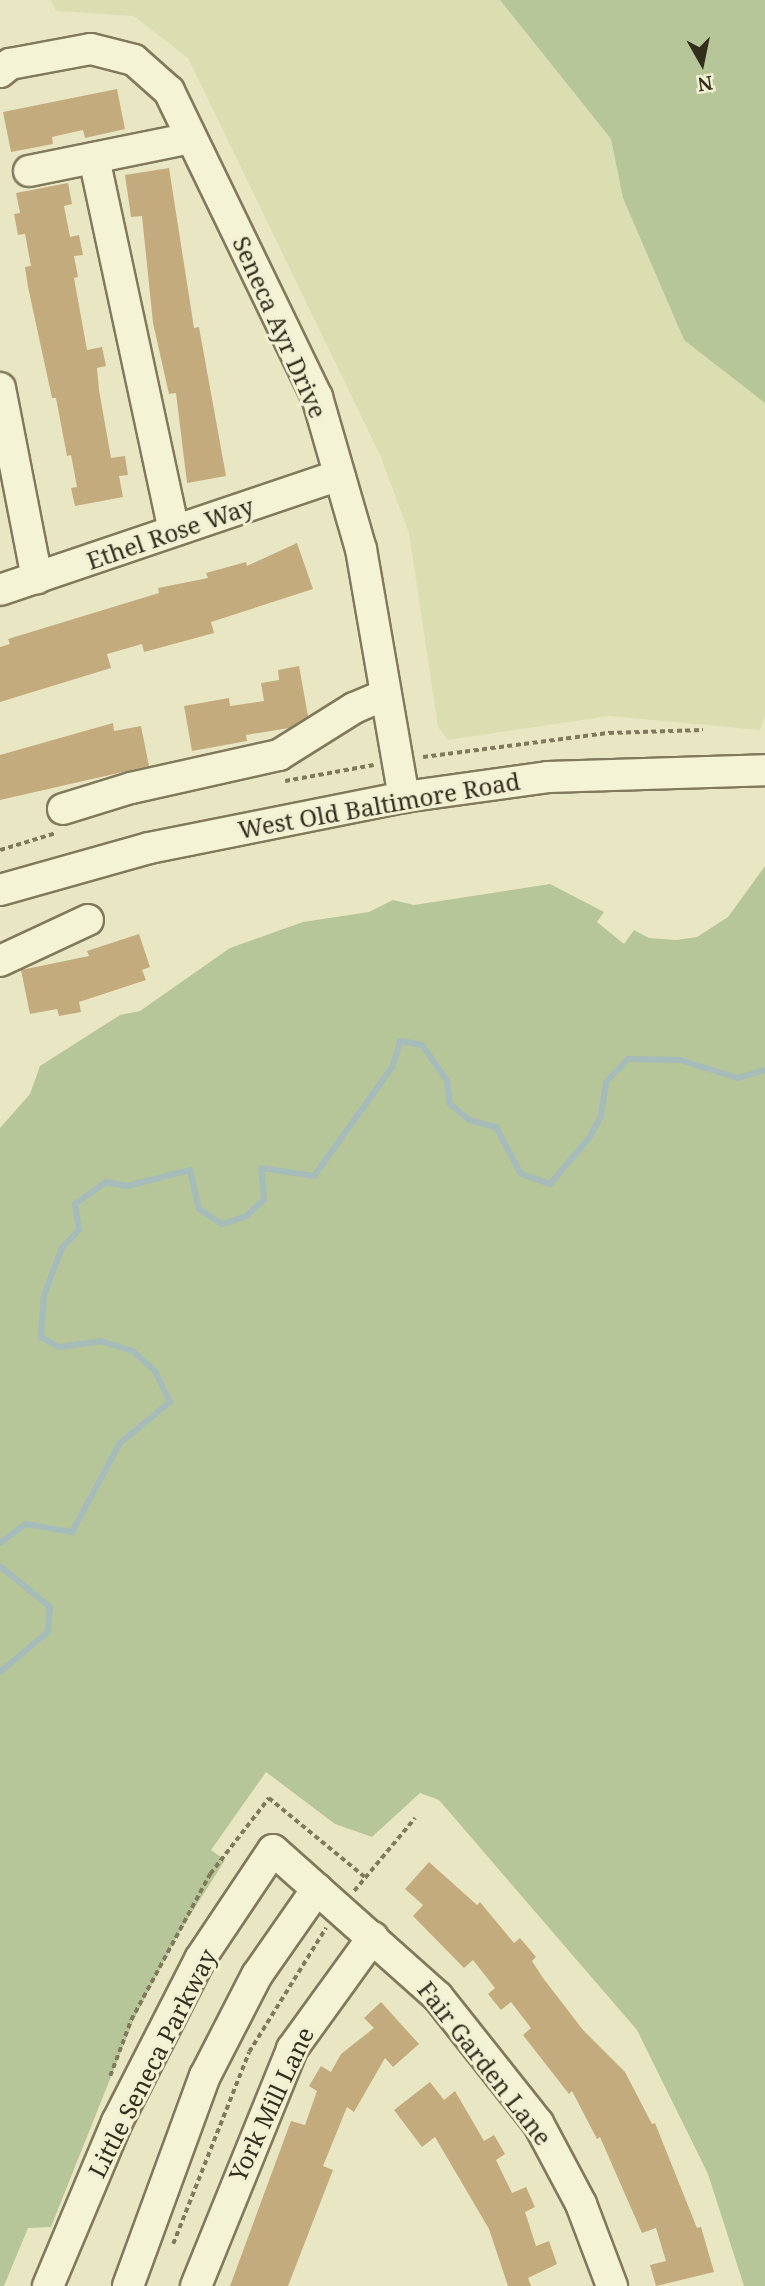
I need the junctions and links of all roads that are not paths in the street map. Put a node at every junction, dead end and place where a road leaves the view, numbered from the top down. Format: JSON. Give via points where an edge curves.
{"nodes":[{"id":1,"x":0,"y":72,"type":"edge"},
{"id":2,"x":191,"y":138,"type":"junction"},
{"id":3,"x":94,"y":158,"type":"junction"},
{"id":4,"x":29,"y":171,"type":"dead end"},
{"id":5,"x":0,"y":388,"type":"edge"},
{"id":6,"x":339,"y":475,"type":"junction"},
{"id":7,"x":174,"y":531,"type":"junction"},
{"id":8,"x":37,"y":578,"type":"junction"},
{"id":9,"x":0,"y":590,"type":"edge"},
{"id":10,"x":385,"y":695,"type":"junction"},
{"id":11,"x":765,"y":770,"type":"edge"},
{"id":12,"x":404,"y":797,"type":"junction"},
{"id":13,"x":66,"y":819,"type":"road end"},
{"id":14,"x":0,"y":890,"type":"edge"},
{"id":15,"x":88,"y":920,"type":"dead end"},
{"id":16,"x":0,"y":961,"type":"edge"},
{"id":17,"x":273,"y":1850,"type":"joint"},
{"id":18,"x":317,"y":1889,"type":"junction"},
{"id":19,"x":373,"y":1937,"type":"junction"},
{"id":20,"x":48,"y":2286,"type":"edge"},
{"id":21,"x":128,"y":2286,"type":"edge"},
{"id":22,"x":196,"y":2286,"type":"edge"},
{"id":23,"x":612,"y":2286,"type":"edge"}],
"edges":[{"from":1,"to":2,"type":"street","name":"Seneca Ayr Drive","via":[[10,64],[91,49],[134,60],[169,91]]},
{"from":2,"to":3,"type":"street"},
{"from":2,"to":6,"type":"street","name":"Seneca Ayr Drive","via":[[317,397]]},
{"from":3,"to":4,"type":"street"},
{"from":3,"to":7,"type":"street"},
{"from":5,"to":8,"type":"street"},
{"from":6,"to":7,"type":"street","name":"Ethel Rose Way"},
{"from":6,"to":10,"type":"street","name":"Seneca Ayr Drive","via":[[360,549]]},
{"from":7,"to":8,"type":"street","name":"Ethel Rose Way"},
{"from":8,"to":9,"type":"street","name":"Ethel Rose Way"},
{"from":10,"to":12,"type":"street","name":"Seneca Ayr Drive"},
{"from":10,"to":13,"type":"street","via":[[354,708],[279,755],[131,788]]},
{"from":11,"to":12,"type":"street","name":"West Old Baltimore Road","via":[[548,776]]},
{"from":12,"to":14,"type":"street","name":"West Old Baltimore Road","via":[[149,848]]},
{"from":15,"to":16,"type":"street"},
{"from":17,"to":18,"type":"street","name":"Fair Garden Lane"},
{"from":17,"to":20,"type":"street","name":"Little Seneca Parkway","via":[[200,1959],[117,2122]]},
{"from":18,"to":19,"type":"street","name":"Fair Garden Lane"},
{"from":18,"to":21,"type":"street","via":[[257,1975],[205,2076]]},
{"from":19,"to":22,"type":"street","name":"York Mill Lane","via":[[313,2016],[276,2081]]},
{"from":19,"to":23,"type":"street","name":"Fair Garden Lane","via":[[438,1997],[538,2123],[581,2204]]}]}
